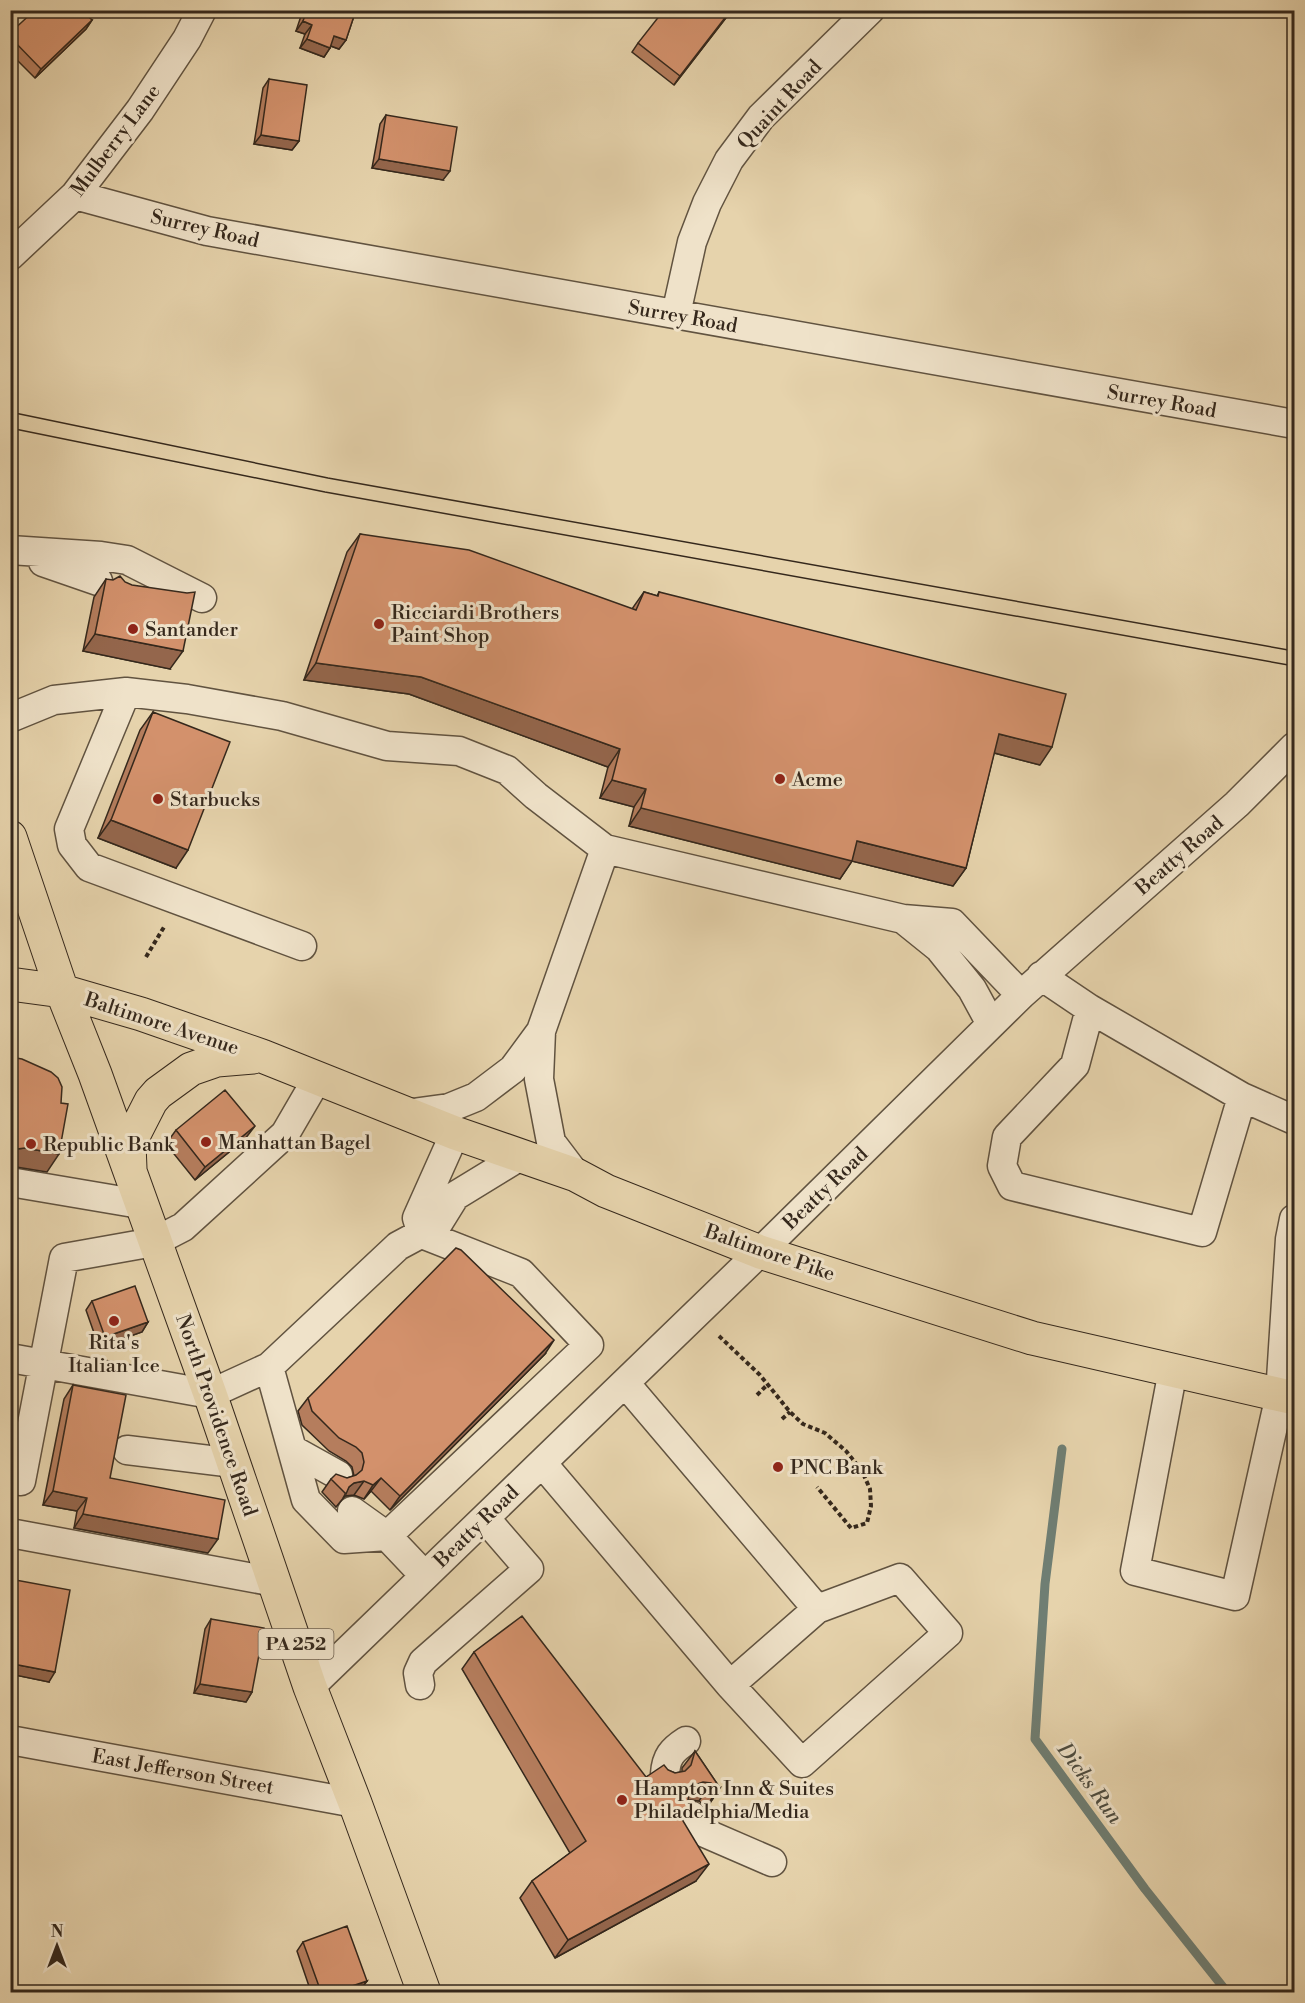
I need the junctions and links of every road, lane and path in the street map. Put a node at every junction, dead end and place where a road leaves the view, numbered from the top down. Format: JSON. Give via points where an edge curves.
{"nodes":[{"id":1,"x":202,"y":10,"type":"edge"},
{"id":2,"x":870,"y":10,"type":"edge"},
{"id":3,"x":75,"y":195,"type":"junction"},
{"id":4,"x":10,"y":255,"type":"edge"},
{"id":5,"x":676,"y":314,"type":"junction"},
{"id":6,"x":1294,"y":424,"type":"edge"},
{"id":7,"x":10,"y":550,"type":"edge"},
{"id":8,"x":126,"y":692,"type":"junction"},
{"id":9,"x":10,"y":718,"type":"edge"},
{"id":10,"x":1292,"y":753,"type":"edge"},
{"id":11,"x":10,"y":837,"type":"edge"},
{"id":12,"x":605,"y":849,"type":"junction"},
{"id":13,"x":903,"y":919,"type":"junction"},
{"id":14,"x":302,"y":946,"type":"dead end"},
{"id":15,"x":10,"y":984,"type":"edge"},
{"id":16,"x":1031,"y":986,"type":"junction"},
{"id":17,"x":62,"y":991,"type":"junction"},
{"id":18,"x":1090,"y":1009,"type":"junction"},
{"id":19,"x":991,"y":1024,"type":"junction"},
{"id":20,"x":541,"y":1031,"type":"junction"},
{"id":21,"x":262,"y":1056,"type":"junction"},
{"id":22,"x":317,"y":1079,"type":"junction"},
{"id":23,"x":1242,"y":1097,"type":"junction"},
{"id":24,"x":405,"y":1114,"type":"junction"},
{"id":25,"x":1294,"y":1120,"type":"edge"},
{"id":26,"x":456,"y":1133,"type":"junction"},
{"id":27,"x":522,"y":1155,"type":"junction"},
{"id":28,"x":576,"y":1175,"type":"junction"},
{"id":29,"x":10,"y":1182,"type":"edge"},
{"id":30,"x":135,"y":1189,"type":"junction"},
{"id":31,"x":1294,"y":1219,"type":"edge"},
{"id":32,"x":422,"y":1234,"type":"junction"},
{"id":33,"x":154,"y":1242,"type":"junction"},
{"id":34,"x":760,"y":1252,"type":"junction"},
{"id":35,"x":719,"y":1336,"type":"dead end"},
{"id":36,"x":10,"y":1358,"type":"edge"},
{"id":37,"x":42,"y":1364,"type":"junction"},
{"id":38,"x":268,"y":1367,"type":"junction"},
{"id":39,"x":1173,"y":1370,"type":"junction"},
{"id":40,"x":625,"y":1383,"type":"junction"},
{"id":41,"x":767,"y":1385,"type":"junction"},
{"id":42,"x":210,"y":1394,"type":"junction"},
{"id":43,"x":757,"y":1395,"type":"dead end"},
{"id":44,"x":1287,"y":1397,"type":"edge"},
{"id":45,"x":790,"y":1413,"type":"junction"},
{"id":46,"x":782,"y":1419,"type":"dead end"},
{"id":47,"x":127,"y":1450,"type":"dead end"},
{"id":48,"x":293,"y":1450,"type":"junction"},
{"id":49,"x":234,"y":1463,"type":"junction"},
{"id":50,"x":542,"y":1463,"type":"junction"},
{"id":51,"x":21,"y":1481,"type":"dead end"},
{"id":52,"x":333,"y":1481,"type":"edge"},
{"id":53,"x":817,"y":1487,"type":"dead end"},
{"id":54,"x":358,"y":1505,"type":"edge"},
{"id":55,"x":485,"y":1518,"type":"junction"},
{"id":56,"x":10,"y":1533,"type":"edge"},
{"id":57,"x":387,"y":1536,"type":"junction"},
{"id":58,"x":424,"y":1575,"type":"junction"},
{"id":59,"x":275,"y":1582,"type":"junction"},
{"id":60,"x":817,"y":1609,"type":"junction"},
{"id":61,"x":420,"y":1685,"type":"dead end"},
{"id":62,"x":730,"y":1685,"type":"junction"},
{"id":63,"x":310,"y":1687,"type":"junction"},
{"id":64,"x":10,"y":1740,"type":"edge"},
{"id":65,"x":686,"y":1741,"type":"dead end"},
{"id":66,"x":665,"y":1774,"type":"edge"},
{"id":67,"x":355,"y":1803,"type":"junction"},
{"id":68,"x":692,"y":1816,"type":"edge"},
{"id":69,"x":772,"y":1863,"type":"dead end"},
{"id":70,"x":424,"y":1992,"type":"edge"}],
"edges":[{"from":1,"to":3,"type":"street","name":"Mulberry Lane","via":[[140,110]]},
{"from":2,"to":5,"type":"street","name":"Quaint Road","via":[[761,117],[729,160],[692,242]]},
{"from":3,"to":4,"type":"street","name":"Mulberry Lane"},
{"from":3,"to":5,"type":"street","name":"Surrey Road","via":[[207,231]]},
{"from":5,"to":6,"type":"street","name":"Surrey Road"},
{"from":7,"to":7,"type":"street","via":[[127,560],[202,598],[110,584]]},
{"from":8,"to":9,"type":"street","via":[[54,700]]},
{"from":8,"to":12,"type":"street","via":[[282,716],[387,746],[459,751],[507,770]]},
{"from":8,"to":14,"type":"street","via":[[69,829],[72,845],[89,867]]},
{"from":10,"to":16,"type":"street","name":"Beatty Road"},
{"from":11,"to":17,"type":"main road","name":"North Providence Road","number":"PA 252"},
{"from":12,"to":13,"type":"street"},
{"from":12,"to":20,"type":"street"},
{"from":13,"to":16,"type":"street","via":[[952,922]]},
{"from":13,"to":19,"type":"street","via":[[939,948],[972,989]]},
{"from":15,"to":17,"type":"main road","name":"Baltimore Avenue"},
{"from":16,"to":18,"type":"street"},
{"from":16,"to":19,"type":"street","name":"Beatty Road"},
{"from":17,"to":21,"type":"main road","name":"Baltimore Avenue"},
{"from":17,"to":30,"type":"main road","name":"North Providence Road","number":"PA 252"},
{"from":18,"to":23,"type":"street"},
{"from":18,"to":23,"type":"street","via":[[1076,1065],[1007,1137],[1002,1166],[1012,1186],[1202,1232]]},
{"from":19,"to":34,"type":"street","name":"Beatty Road"},
{"from":20,"to":24,"type":"street","via":[[513,1069],[476,1097],[448,1108]]},
{"from":20,"to":28,"type":"street","via":[[539,1079],[551,1142]]},
{"from":21,"to":22,"type":"main road","name":"Baltimore Pike"},
{"from":21,"to":30,"type":"main road","via":[[217,1060],[191,1069],[158,1093],[129,1144]]},
{"from":22,"to":24,"type":"main road","name":"Baltimore Pike"},
{"from":22,"to":33,"type":"street","via":[[285,1134],[183,1227]]},
{"from":23,"to":25,"type":"street"},
{"from":24,"to":26,"type":"main road","name":"Baltimore Pike"},
{"from":26,"to":27,"type":"main road","name":"Baltimore Pike"},
{"from":26,"to":32,"type":"street","via":[[417,1218]]},
{"from":27,"to":28,"type":"main road","name":"Baltimore Pike"},
{"from":27,"to":32,"type":"street","via":[[455,1196],[437,1225]]},
{"from":28,"to":34,"type":"main road","name":"Baltimore Pike","via":[[606,1191]]},
{"from":29,"to":30,"type":"street"},
{"from":30,"to":33,"type":"main road","name":"North Providence Road","number":"PA 252"},
{"from":31,"to":44,"type":"street","via":[[1290,1239]]},
{"from":32,"to":38,"type":"street","via":[[398,1246]]},
{"from":32,"to":57,"type":"street","via":[[521,1273],[589,1345]]},
{"from":33,"to":37,"type":"street","via":[[64,1258]]},
{"from":33,"to":42,"type":"main road","name":"North Providence Road","number":"PA 252"},
{"from":34,"to":39,"type":"main road","name":"Baltimore Pike","via":[[1032,1338]]},
{"from":34,"to":40,"type":"street","name":"Beatty Road"},
{"from":35,"to":41,"type":"path"},
{"from":36,"to":37,"type":"street"},
{"from":37,"to":42,"type":"street"},
{"from":37,"to":51,"type":"street"},
{"from":38,"to":42,"type":"street"},
{"from":38,"to":48,"type":"street"},
{"from":39,"to":44,"type":"main road","name":"Baltimore Pike"},
{"from":39,"to":44,"type":"street","via":[[1135,1571],[1235,1596]]},
{"from":40,"to":50,"type":"street","name":"Beatty Road"},
{"from":40,"to":60,"type":"street"},
{"from":41,"to":43,"type":"path"},
{"from":41,"to":45,"type":"path"},
{"from":42,"to":49,"type":"main road","name":"North Providence Road","number":"PA 252"},
{"from":45,"to":46,"type":"path"},
{"from":45,"to":53,"type":"path","via":[[803,1424],[825,1433],[862,1471],[870,1489],[867,1523],[851,1528]]},
{"from":47,"to":49,"type":"street"},
{"from":48,"to":52,"type":"street"},
{"from":48,"to":57,"type":"street","via":[[306,1500],[344,1539]]},
{"from":49,"to":59,"type":"main road","name":"North Providence Road","number":"PA 252"},
{"from":50,"to":55,"type":"street","name":"Beatty Road"},
{"from":50,"to":62,"type":"street"},
{"from":54,"to":57,"type":"street"},
{"from":55,"to":58,"type":"street","name":"Beatty Road"},
{"from":55,"to":61,"type":"street","via":[[529,1569],[423,1662],[418,1673]]},
{"from":56,"to":59,"type":"street"},
{"from":57,"to":58,"type":"street"},
{"from":58,"to":63,"type":"street","name":"Beatty Road"},
{"from":59,"to":63,"type":"main road","name":"North Providence Road","number":"PA 252"},
{"from":60,"to":62,"type":"street"},
{"from":60,"to":62,"type":"street","via":[[900,1578],[948,1633],[802,1763]]},
{"from":63,"to":67,"type":"main road","name":"North Providence Road","number":"PA 252"},
{"from":64,"to":67,"type":"street","name":"East Jefferson Street"},
{"from":65,"to":66,"type":"street","via":[[673,1749],[666,1760]]},
{"from":67,"to":70,"type":"main road","name":"North Providence Road","number":"PA 252"},
{"from":68,"to":69,"type":"street","via":[[705,1833]]}]}
